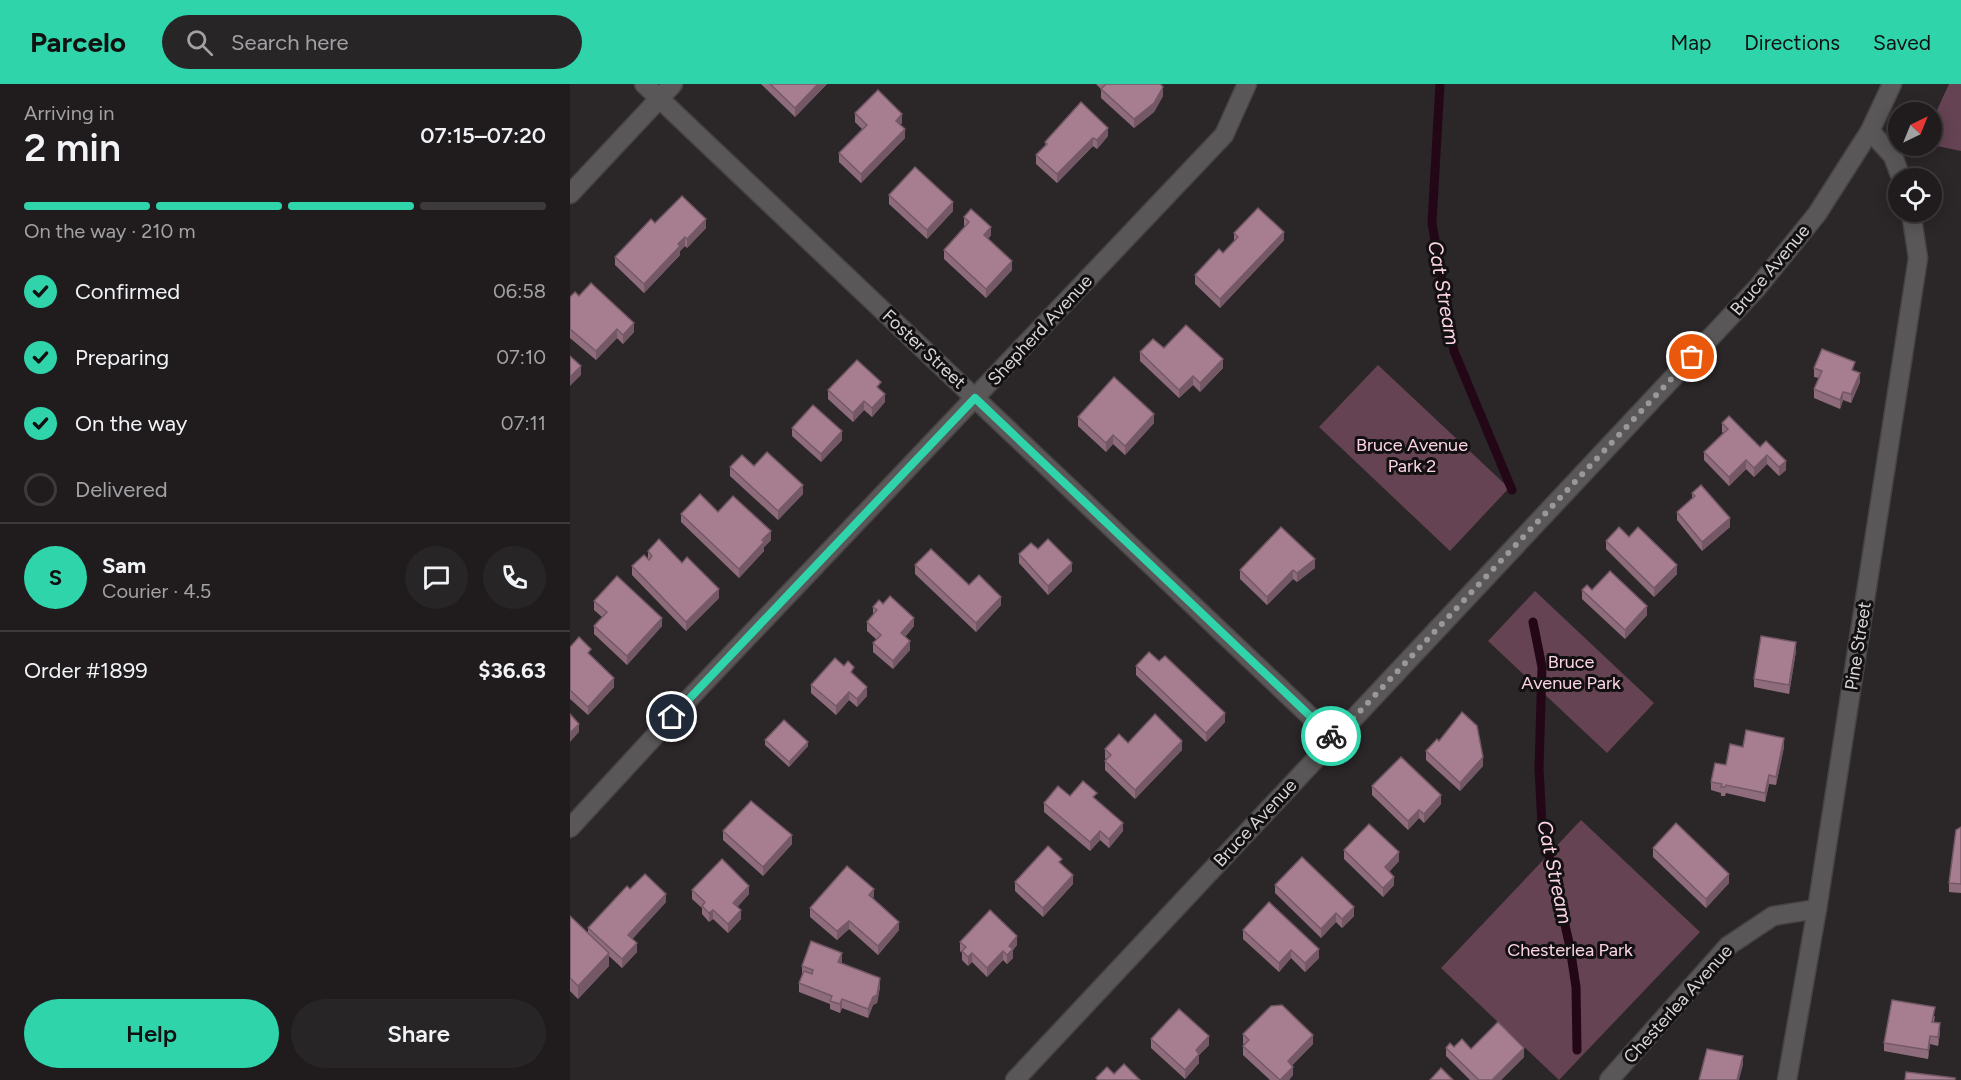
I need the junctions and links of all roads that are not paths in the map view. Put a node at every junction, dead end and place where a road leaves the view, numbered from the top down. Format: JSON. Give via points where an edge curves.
{"nodes":[{"id":1,"x":644,"y":84,"type":"edge"},
{"id":2,"x":673,"y":84,"type":"edge"},
{"id":3,"x":1247,"y":84,"type":"edge"},
{"id":4,"x":1892,"y":84,"type":"edge"},
{"id":5,"x":659,"y":99,"type":"junction"},
{"id":6,"x":1870,"y":131,"type":"junction"},
{"id":7,"x":1897,"y":168,"type":"edge"},
{"id":8,"x":570,"y":194,"type":"edge"},
{"id":9,"x":1913,"y":222,"type":"edge"},
{"id":10,"x":975,"y":398,"type":"junction"},
{"id":11,"x":1334,"y":739,"type":"junction"},
{"id":12,"x":570,"y":828,"type":"edge"},
{"id":13,"x":1817,"y":909,"type":"junction"},
{"id":14,"x":1015,"y":1080,"type":"edge"},
{"id":15,"x":1609,"y":1080,"type":"edge"},
{"id":16,"x":1787,"y":1080,"type":"edge"}],
"edges":[{"from":1,"to":5,"type":"street","name":"Foster Street"},
{"from":2,"to":5,"type":"street"},
{"from":3,"to":10,"type":"street","name":"Shepherd Avenue","via":[[1224,135]]},
{"from":4,"to":6,"type":"street"},
{"from":5,"to":8,"type":"street"},
{"from":5,"to":10,"type":"street","name":"Foster Street"},
{"from":6,"to":7,"type":"street","via":[[1893,156]]},
{"from":6,"to":11,"type":"street","name":"Bruce Avenue","via":[[1817,214],[1757,288]]},
{"from":9,"to":13,"type":"street","name":"Pine Street","via":[[1918,258]]},
{"from":10,"to":11,"type":"street","name":"Foster Street"},
{"from":10,"to":12,"type":"street","name":"Shepherd Avenue"},
{"from":11,"to":14,"type":"street","name":"Bruce Avenue"},
{"from":13,"to":15,"type":"street","name":"Chesterlea Avenue","via":[[1773,916],[1728,946]]},
{"from":13,"to":16,"type":"street","name":"Pine Street"}]}
